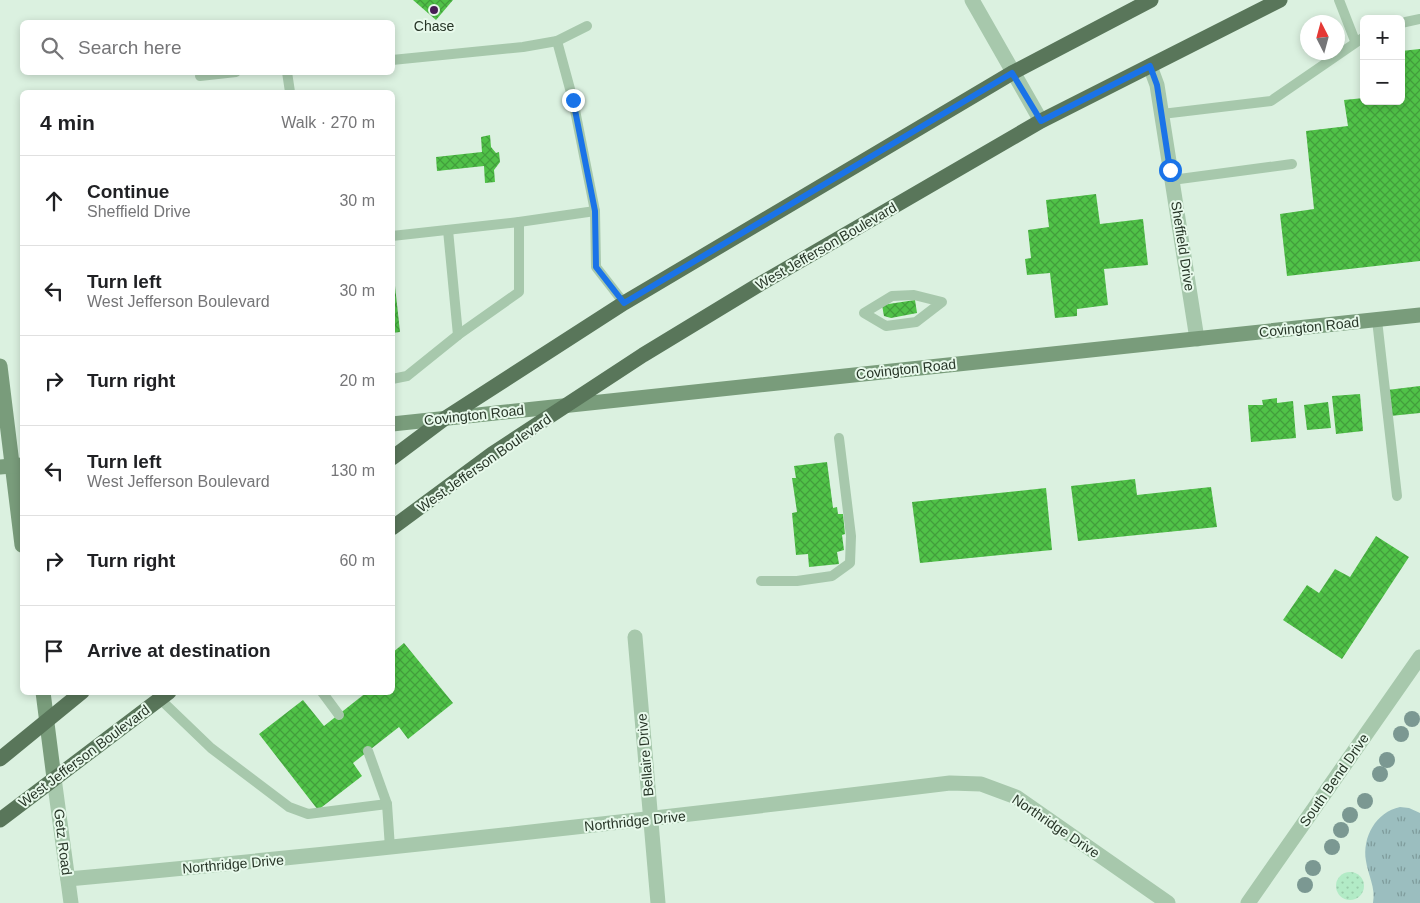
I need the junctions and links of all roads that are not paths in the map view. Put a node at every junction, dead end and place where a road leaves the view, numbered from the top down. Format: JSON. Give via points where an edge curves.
{"nodes":[{"id":1,"x":972,"y":0,"type":"edge"},
{"id":2,"x":1151,"y":0,"type":"edge"},
{"id":3,"x":1280,"y":0,"type":"edge"},
{"id":4,"x":1339,"y":0,"type":"edge"},
{"id":5,"x":1420,"y":19,"type":"edge"},
{"id":6,"x":1405,"y":22,"type":"edge"},
{"id":7,"x":587,"y":26,"type":"dead end"},
{"id":8,"x":1359,"y":39,"type":"edge"},
{"id":9,"x":557,"y":41,"type":"junction"},
{"id":10,"x":395,"y":60,"type":"edge"},
{"id":11,"x":1150,"y":66,"type":"junction"},
{"id":12,"x":1012,"y":73,"type":"junction"},
{"id":13,"x":209,"y":75,"type":"edge"},
{"id":14,"x":287,"y":75,"type":"edge"},
{"id":15,"x":200,"y":76,"type":"dead end"},
{"id":16,"x":290,"y":90,"type":"edge"},
{"id":17,"x":1162,"y":114,"type":"junction"},
{"id":18,"x":1041,"y":121,"type":"junction"},
{"id":19,"x":1292,"y":164,"type":"dead end"},
{"id":20,"x":1172,"y":180,"type":"junction"},
{"id":21,"x":595,"y":211,"type":"junction"},
{"id":22,"x":519,"y":222,"type":"junction"},
{"id":23,"x":448,"y":230,"type":"junction"},
{"id":24,"x":395,"y":236,"type":"edge"},
{"id":25,"x":942,"y":302,"type":"joint"},
{"id":26,"x":624,"y":303,"type":"junction"},
{"id":27,"x":1420,"y":315,"type":"edge"},
{"id":28,"x":1377,"y":320,"type":"junction"},
{"id":29,"x":458,"y":335,"type":"junction"},
{"id":30,"x":1197,"y":339,"type":"junction"},
{"id":31,"x":0,"y":366,"type":"edge"},
{"id":32,"x":395,"y":378,"type":"edge"},
{"id":33,"x":568,"y":405,"type":"junction"},
{"id":34,"x":444,"y":419,"type":"junction"},
{"id":35,"x":395,"y":424,"type":"edge"},
{"id":36,"x":839,"y":438,"type":"dead end"},
{"id":37,"x":395,"y":456,"type":"edge"},
{"id":38,"x":11,"y":466,"type":"edge"},
{"id":39,"x":1397,"y":496,"type":"dead end"},
{"id":40,"x":395,"y":526,"type":"edge"},
{"id":41,"x":20,"y":531,"type":"edge"},
{"id":42,"x":761,"y":581,"type":"dead end"},
{"id":43,"x":635,"y":637,"type":"dead end"},
{"id":44,"x":1420,"y":657,"type":"edge"},
{"id":45,"x":43,"y":695,"type":"edge"},
{"id":46,"x":78,"y":695,"type":"edge"},
{"id":47,"x":324,"y":695,"type":"edge"},
{"id":48,"x":165,"y":696,"type":"edge"},
{"id":49,"x":339,"y":715,"type":"dead end"},
{"id":50,"x":46,"y":719,"type":"junction"},
{"id":51,"x":368,"y":751,"type":"dead end"},
{"id":52,"x":0,"y":759,"type":"edge"},
{"id":53,"x":54,"y":778,"type":"junction"},
{"id":54,"x":388,"y":804,"type":"junction"},
{"id":55,"x":0,"y":820,"type":"edge"},
{"id":56,"x":650,"y":820,"type":"junction"},
{"id":57,"x":390,"y":848,"type":"junction"},
{"id":58,"x":68,"y":879,"type":"junction"},
{"id":59,"x":71,"y":903,"type":"edge"},
{"id":60,"x":658,"y":903,"type":"edge"},
{"id":61,"x":1168,"y":903,"type":"edge"},
{"id":62,"x":1248,"y":903,"type":"edge"}],
"edges":[{"from":1,"to":12,"type":"street"},
{"from":2,"to":12,"type":"main road"},
{"from":3,"to":11,"type":"main road","name":"West Jefferson Boulevard"},
{"from":4,"to":8,"type":"lane"},
{"from":5,"to":6,"type":"lane"},
{"from":7,"to":9,"type":"lane"},
{"from":8,"to":17,"type":"lane","via":[[1271,100]]},
{"from":9,"to":10,"type":"lane"},
{"from":9,"to":21,"type":"lane","via":[[573,100]]},
{"from":11,"to":17,"type":"street","name":"Sheffield Drive"},
{"from":11,"to":18,"type":"main road","name":"West Jefferson Boulevard"},
{"from":12,"to":18,"type":"street"},
{"from":12,"to":26,"type":"main road"},
{"from":13,"to":15,"type":"lane"},
{"from":14,"to":16,"type":"lane"},
{"from":17,"to":20,"type":"street","name":"Sheffield Drive"},
{"from":18,"to":33,"type":"main road","name":"West Jefferson Boulevard","via":[[651,350]]},
{"from":19,"to":20,"type":"lane"},
{"from":20,"to":30,"type":"street","name":"Sheffield Drive"},
{"from":21,"to":22,"type":"lane"},
{"from":21,"to":26,"type":"lane","via":[[596,267]]},
{"from":22,"to":23,"type":"lane"},
{"from":22,"to":29,"type":"lane","via":[[520,292]]},
{"from":23,"to":24,"type":"lane"},
{"from":23,"to":29,"type":"lane"},
{"from":25,"to":25,"type":"lane","via":[[914,294],[892,296],[864,313],[886,326],[916,322]]},
{"from":26,"to":34,"type":"main road"},
{"from":27,"to":28,"type":"main road","name":"Covington Road"},
{"from":28,"to":30,"type":"main road","name":"Covington Road"},
{"from":28,"to":39,"type":"lane"},
{"from":29,"to":32,"type":"lane","via":[[407,376]]},
{"from":30,"to":33,"type":"main road","name":"Covington Road"},
{"from":31,"to":38,"type":"main road"},
{"from":33,"to":34,"type":"main road","name":"Covington Road"},
{"from":33,"to":40,"type":"main road","name":"West Jefferson Boulevard","via":[[492,454]]},
{"from":34,"to":35,"type":"main road","name":"Covington Road"},
{"from":34,"to":37,"type":"main road"},
{"from":36,"to":42,"type":"lane","via":[[851,536],[850,563],[832,576],[797,581]]},
{"from":38,"to":41,"type":"main road"},
{"from":43,"to":56,"type":"street","name":"Bellaire Drive"},
{"from":44,"to":62,"type":"street","name":"South Bend Drive"},
{"from":45,"to":50,"type":"main road","name":"Getz Road"},
{"from":46,"to":50,"type":"main road"},
{"from":47,"to":49,"type":"lane"},
{"from":48,"to":53,"type":"main road","name":"West Jefferson Boulevard"},
{"from":48,"to":54,"type":"lane","via":[[211,748],[289,807],[308,814]]},
{"from":50,"to":52,"type":"main road"},
{"from":50,"to":53,"type":"main road","name":"Getz Road"},
{"from":51,"to":54,"type":"lane"},
{"from":53,"to":55,"type":"main road","name":"West Jefferson Boulevard"},
{"from":53,"to":58,"type":"street","name":"Getz Road"},
{"from":54,"to":57,"type":"lane"},
{"from":56,"to":57,"type":"street","name":"Northridge Drive"},
{"from":56,"to":60,"type":"street","name":"Bellaire Drive"},
{"from":56,"to":61,"type":"street","name":"Northridge Drive","via":[[950,783],[981,784],[1016,797]]},
{"from":57,"to":58,"type":"street","name":"Northridge Drive"},
{"from":58,"to":59,"type":"street","name":"Getz Road"}]}
